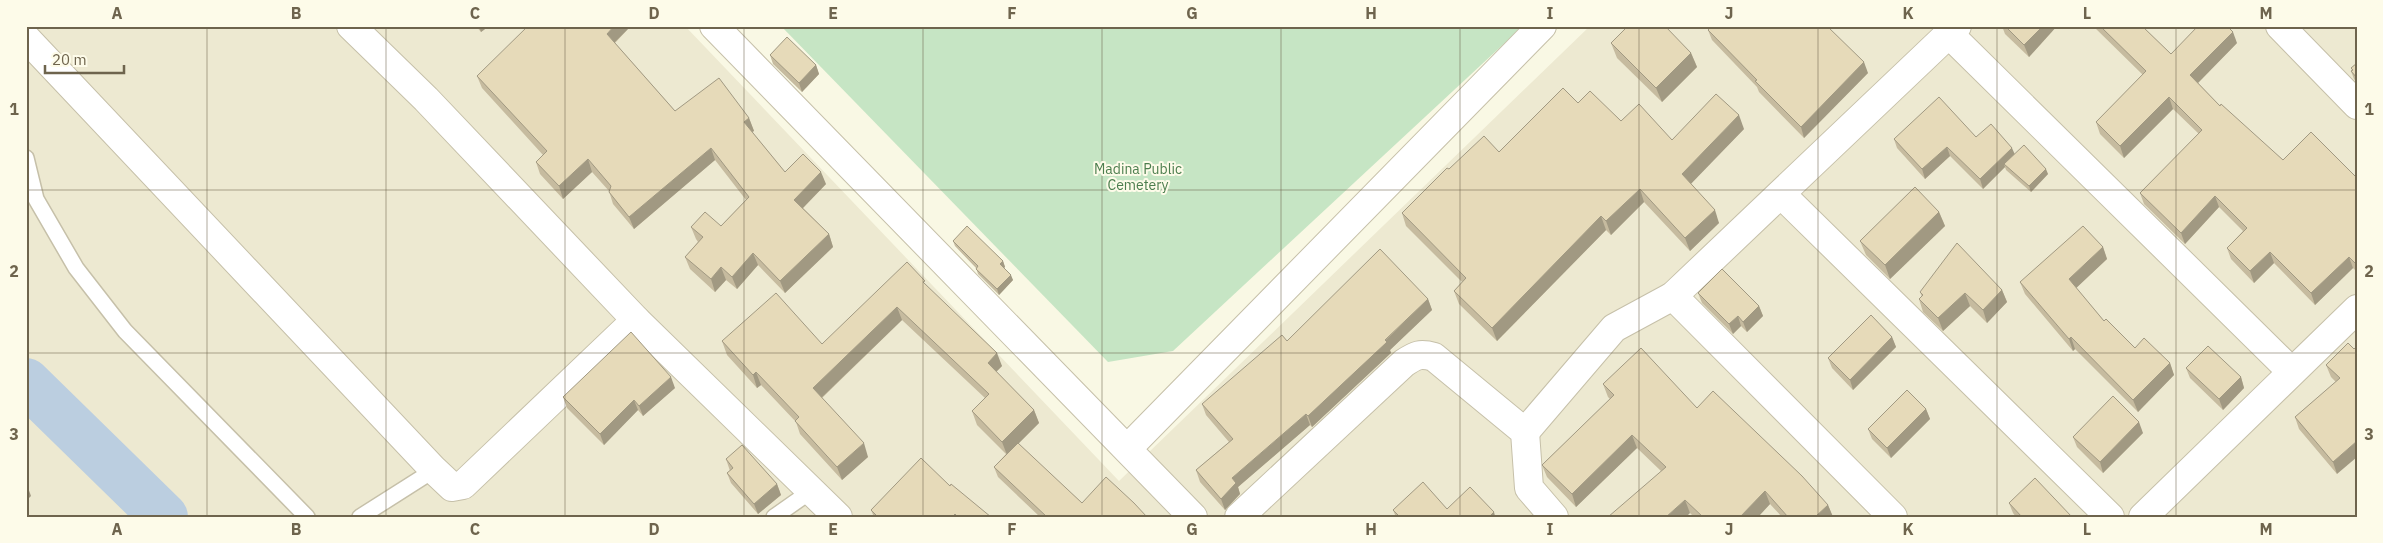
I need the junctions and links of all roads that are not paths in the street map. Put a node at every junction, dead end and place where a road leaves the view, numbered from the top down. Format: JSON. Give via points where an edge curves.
{"nodes":[{"id":1,"x":351,"y":26,"type":"edge"},
{"id":2,"x":714,"y":26,"type":"edge"},
{"id":3,"x":1542,"y":26,"type":"edge"},
{"id":4,"x":2280,"y":26,"type":"edge"},
{"id":5,"x":1953,"y":30,"type":"edge"},
{"id":6,"x":26,"y":38,"type":"edge"},
{"id":7,"x":2357,"y":105,"type":"edge"},
{"id":8,"x":26,"y":158,"type":"edge"},
{"id":9,"x":1781,"y":194,"type":"junction"},
{"id":10,"x":1673,"y":296,"type":"junction"},
{"id":11,"x":2357,"y":309,"type":"edge"},
{"id":12,"x":636,"y":320,"type":"junction"},
{"id":13,"x":2291,"y":371,"type":"junction"},
{"id":14,"x":1525,"y":432,"type":"junction"},
{"id":15,"x":1128,"y":448,"type":"junction"},
{"id":16,"x":434,"y":470,"type":"junction"},
{"id":17,"x":811,"y":491,"type":"junction"},
{"id":18,"x":307,"y":517,"type":"edge"},
{"id":19,"x":360,"y":517,"type":"edge"},
{"id":20,"x":774,"y":517,"type":"edge"},
{"id":21,"x":838,"y":517,"type":"edge"},
{"id":22,"x":1193,"y":517,"type":"edge"},
{"id":23,"x":1239,"y":517,"type":"edge"},
{"id":24,"x":1554,"y":517,"type":"edge"},
{"id":25,"x":1893,"y":517,"type":"edge"},
{"id":26,"x":2110,"y":517,"type":"edge"},
{"id":27,"x":2143,"y":517,"type":"edge"}],
"edges":[{"from":1,"to":12,"type":"street","via":[[426,99]]},
{"from":2,"to":15,"type":"street"},
{"from":3,"to":15,"type":"street"},
{"from":4,"to":7,"type":"street"},
{"from":5,"to":9,"type":"street"},
{"from":5,"to":13,"type":"street"},
{"from":6,"to":16,"type":"street"},
{"from":8,"to":18,"type":"lane","via":[[36,199],[76,268],[125,331]]},
{"from":9,"to":10,"type":"street"},
{"from":9,"to":26,"type":"street"},
{"from":10,"to":14,"type":"street","via":[[1614,328]]},
{"from":10,"to":25,"type":"street"},
{"from":11,"to":13,"type":"street"},
{"from":12,"to":16,"type":"street","via":[[463,485],[452,487]]},
{"from":12,"to":17,"type":"street"},
{"from":13,"to":27,"type":"street"},
{"from":14,"to":23,"type":"street","via":[[1434,357],[1416,354]]},
{"from":14,"to":24,"type":"street","via":[[1529,488]]},
{"from":15,"to":22,"type":"street"},
{"from":16,"to":19,"type":"lane"},
{"from":17,"to":20,"type":"lane"},
{"from":17,"to":21,"type":"street"}]}
